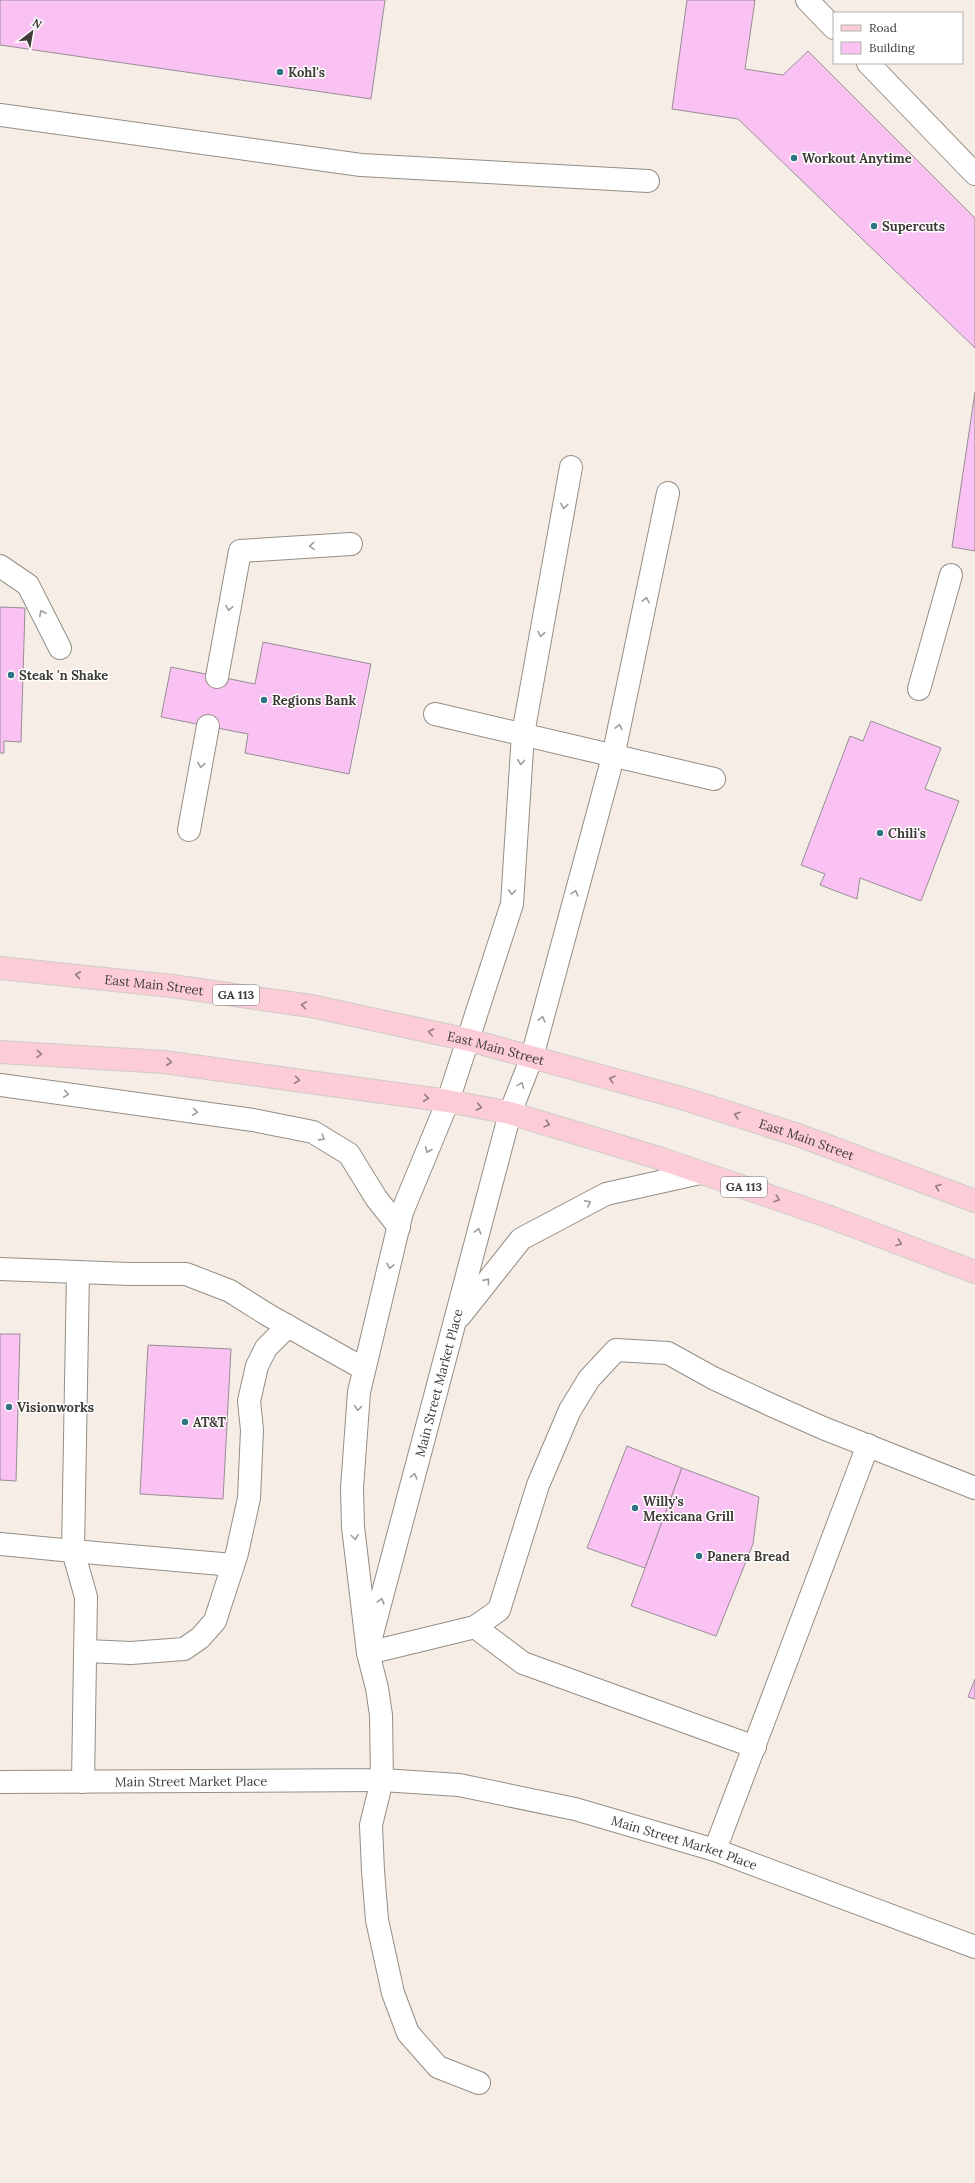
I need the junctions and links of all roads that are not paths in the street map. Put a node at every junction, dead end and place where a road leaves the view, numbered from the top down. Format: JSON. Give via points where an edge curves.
{"nodes":[{"id":1,"x":807,"y":0,"type":"edge"},
{"id":2,"x":833,"y":27,"type":"edge"},
{"id":3,"x":869,"y":64,"type":"edge"},
{"id":4,"x":0,"y":115,"type":"edge"},
{"id":5,"x":975,"y":174,"type":"edge"},
{"id":6,"x":648,"y":181,"type":"dead end"},
{"id":7,"x":571,"y":467,"type":"dead end"},
{"id":8,"x":668,"y":492,"type":"dead end"},
{"id":9,"x":351,"y":544,"type":"dead end"},
{"id":10,"x":0,"y":566,"type":"edge"},
{"id":11,"x":951,"y":575,"type":"dead end"},
{"id":12,"x":60,"y":648,"type":"dead end"},
{"id":13,"x":217,"y":676,"type":"dead end"},
{"id":14,"x":919,"y":689,"type":"dead end"},
{"id":15,"x":435,"y":714,"type":"dead end"},
{"id":16,"x":208,"y":726,"type":"dead end"},
{"id":17,"x":523,"y":734,"type":"junction"},
{"id":18,"x":613,"y":757,"type":"junction"},
{"id":19,"x":714,"y":779,"type":"dead end"},
{"id":20,"x":190,"y":830,"type":"dead end"},
{"id":21,"x":0,"y":968,"type":"edge"},
{"id":22,"x":469,"y":1040,"type":"junction"},
{"id":23,"x":0,"y":1052,"type":"edge"},
{"id":24,"x":532,"y":1057,"type":"junction"},
{"id":25,"x":0,"y":1085,"type":"edge"},
{"id":26,"x":448,"y":1101,"type":"junction"},
{"id":27,"x":510,"y":1113,"type":"junction"},
{"id":28,"x":700,"y":1172,"type":"junction"},
{"id":29,"x":975,"y":1201,"type":"edge"},
{"id":30,"x":399,"y":1227,"type":"junction"},
{"id":31,"x":0,"y":1269,"type":"edge"},
{"id":32,"x":78,"y":1272,"type":"junction"},
{"id":33,"x":975,"y":1272,"type":"edge"},
{"id":34,"x":454,"y":1323,"type":"junction"},
{"id":35,"x":288,"y":1326,"type":"junction"},
{"id":36,"x":364,"y":1369,"type":"junction"},
{"id":37,"x":868,"y":1445,"type":"junction"},
{"id":38,"x":975,"y":1488,"type":"edge"},
{"id":39,"x":0,"y":1544,"type":"edge"},
{"id":40,"x":73,"y":1551,"type":"junction"},
{"id":41,"x":233,"y":1565,"type":"junction"},
{"id":42,"x":475,"y":1627,"type":"junction"},
{"id":43,"x":86,"y":1651,"type":"junction"},
{"id":44,"x":368,"y":1653,"type":"junction"},
{"id":45,"x":755,"y":1747,"type":"junction"},
{"id":46,"x":382,"y":1780,"type":"junction"},
{"id":47,"x":0,"y":1782,"type":"edge"},
{"id":48,"x":83,"y":1782,"type":"junction"},
{"id":49,"x":715,"y":1850,"type":"junction"},
{"id":50,"x":975,"y":1947,"type":"edge"},
{"id":51,"x":479,"y":2083,"type":"dead end"}],
"edges":[{"from":1,"to":2,"type":"street"},
{"from":3,"to":5,"type":"street"},
{"from":4,"to":6,"type":"street","via":[[361,165]]},
{"from":7,"to":17,"type":"street","name":"Main Street Market Place","one_way":true},
{"from":18,"to":8,"type":"street","name":"Main Street Market Place","one_way":true},
{"from":9,"to":13,"type":"street","one_way":true,"via":[[240,551]]},
{"from":12,"to":10,"type":"street","one_way":true,"via":[[28,585]]},
{"from":11,"to":14,"type":"street"},
{"from":15,"to":17,"type":"street"},
{"from":16,"to":20,"type":"street","one_way":true},
{"from":17,"to":18,"type":"street"},
{"from":17,"to":22,"type":"street","name":"Main Street Market Place","one_way":true,"via":[[512,904]]},
{"from":18,"to":19,"type":"street"},
{"from":24,"to":18,"type":"street","name":"Main Street Market Place","one_way":true},
{"from":22,"to":21,"type":"main road","name":"East Main Street","number":"GA 113","one_way":true,"via":[[310,1006],[172,986]]},
{"from":22,"to":24,"type":"main road","name":"East Main Street","number":"GA 113"},
{"from":22,"to":26,"type":"street","name":"Main Street Market Place"},
{"from":23,"to":26,"type":"main road","number":"GA 113","one_way":true,"via":[[164,1062]]},
{"from":27,"to":24,"type":"street","name":"Main Street Market Place","one_way":true},
{"from":29,"to":24,"type":"main road","name":"East Main Street","number":"GA 113","one_way":true,"via":[[798,1135],[685,1099]]},
{"from":25,"to":30,"type":"street","one_way":true,"via":[[253,1120],[313,1132],[349,1154],[376,1198]]},
{"from":26,"to":27,"type":"main road","number":"GA 113","one_way":true},
{"from":26,"to":30,"type":"street","name":"Main Street Market Place","one_way":true,"via":[[402,1212]]},
{"from":27,"to":28,"type":"main road","number":"GA 113","one_way":true},
{"from":34,"to":27,"type":"street","name":"Main Street Market Place","one_way":true},
{"from":28,"to":33,"type":"main road","number":"GA 113","one_way":true,"via":[[827,1216]]},
{"from":34,"to":28,"type":"street","one_way":true,"via":[[521,1239],[606,1194]]},
{"from":30,"to":36,"type":"street","name":"Main Street Market Place","one_way":true},
{"from":31,"to":32,"type":"street"},
{"from":32,"to":35,"type":"street","via":[[186,1274],[230,1291]]},
{"from":32,"to":40,"type":"street"},
{"from":44,"to":34,"type":"street","name":"Main Street Market Place","one_way":true},
{"from":35,"to":36,"type":"street"},
{"from":35,"to":41,"type":"street","via":[[266,1348],[257,1366],[249,1401],[252,1430],[249,1498]]},
{"from":36,"to":44,"type":"street","name":"Main Street Market Place","one_way":true,"via":[[359,1392],[352,1488],[353,1527]]},
{"from":37,"to":38,"type":"street"},
{"from":37,"to":42,"type":"street","via":[[771,1405],[713,1378],[668,1353],[616,1350],[589,1379],[570,1410],[538,1485],[499,1610]]},
{"from":37,"to":45,"type":"street"},
{"from":39,"to":40,"type":"street"},
{"from":40,"to":41,"type":"street"},
{"from":40,"to":43,"type":"street","via":[[86,1597]]},
{"from":41,"to":43,"type":"street","via":[[216,1621],[200,1638],[184,1649],[131,1653]]},
{"from":42,"to":44,"type":"street"},
{"from":42,"to":45,"type":"street","via":[[523,1663]]},
{"from":43,"to":48,"type":"street"},
{"from":44,"to":46,"type":"street","name":"Main Street Market Place","via":[[381,1715]]},
{"from":45,"to":49,"type":"street"},
{"from":46,"to":48,"type":"street","name":"Main Street Market Place"},
{"from":46,"to":49,"type":"street","name":"Main Street Market Place","via":[[459,1785],[567,1807]]},
{"from":46,"to":51,"type":"street","name":"Main Street Market Place","via":[[371,1825],[372,1871],[377,1920],[393,1993],[408,2033],[438,2067]]},
{"from":47,"to":48,"type":"street","name":"Main Street Market Place"},
{"from":49,"to":50,"type":"street","name":"Main Street Market Place"}]}
